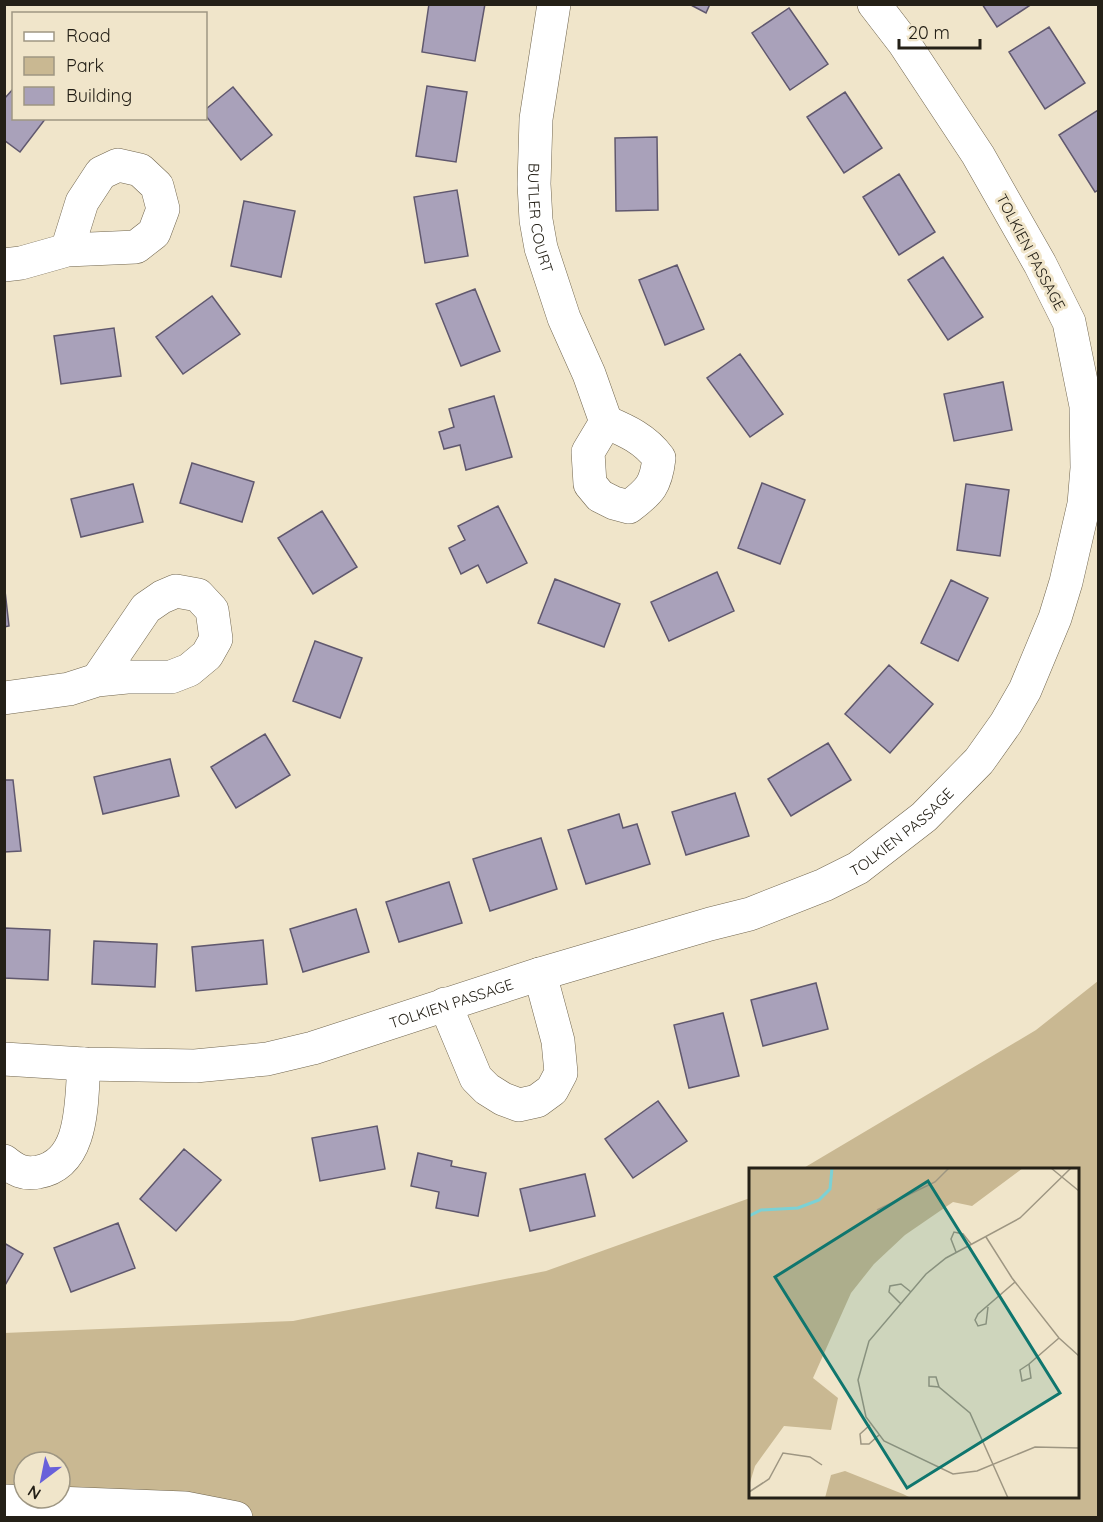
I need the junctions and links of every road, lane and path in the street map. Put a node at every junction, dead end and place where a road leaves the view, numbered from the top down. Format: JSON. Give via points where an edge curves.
{"nodes":[{"id":1,"x":554,"y":4,"type":"edge"},
{"id":2,"x":874,"y":4,"type":"edge"},
{"id":3,"x":67,"y":250,"type":"dead end"},
{"id":4,"x":4,"y":265,"type":"edge"},
{"id":5,"x":1087,"y":363,"type":"edge"},
{"id":6,"x":606,"y":422,"type":"dead end"},
{"id":7,"x":1093,"y":448,"type":"edge"},
{"id":8,"x":98,"y":680,"type":"dead end"},
{"id":9,"x":4,"y":698,"type":"edge"},
{"id":10,"x":540,"y":974,"type":"junction"},
{"id":11,"x":445,"y":1004,"type":"junction"},
{"id":12,"x":4,"y":1059,"type":"edge"},
{"id":13,"x":84,"y":1064,"type":"junction"},
{"id":14,"x":4,"y":1161,"type":"edge"},
{"id":15,"x":4,"y":1501,"type":"edge"},
{"id":16,"x":236,"y":1518,"type":"edge"}],
"edges":[{"from":1,"to":6,"type":"street","name":"BUTLER COURT","via":[[536,119],[537,220],[541,248],[564,318]]},
{"from":2,"to":5,"type":"street","name":"TOLKIEN PASSAGE","via":[[978,155],[1021,230]]},
{"from":3,"to":4,"type":"street"},
{"from":5,"to":7,"type":"street","name":"TOLKIEN PASSAGE","via":[[1086,406]]},
{"from":7,"to":10,"type":"street","name":"TOLKIEN PASSAGE","via":[[1084,504],[1058,609],[1025,690],[979,760],[932,810],[858,868],[787,900]]},
{"from":8,"to":9,"type":"street","via":[[69,689]]},
{"from":10,"to":11,"type":"street","name":"TOLKIEN PASSAGE"},
{"from":10,"to":11,"type":"street","via":[[558,1041],[561,1074],[552,1090],[537,1101],[519,1105],[503,1099],[476,1078]]},
{"from":11,"to":13,"type":"street","name":"TOLKIEN PASSAGE","via":[[314,1048],[267,1059],[195,1066]]},
{"from":12,"to":13,"type":"street","name":"TOLKIEN PASSAGE"},
{"from":13,"to":14,"type":"street","via":[[79,1122],[68,1153],[57,1165],[29,1174],[14,1170]]},
{"from":15,"to":16,"type":"street","via":[[185,1508]]}]}
